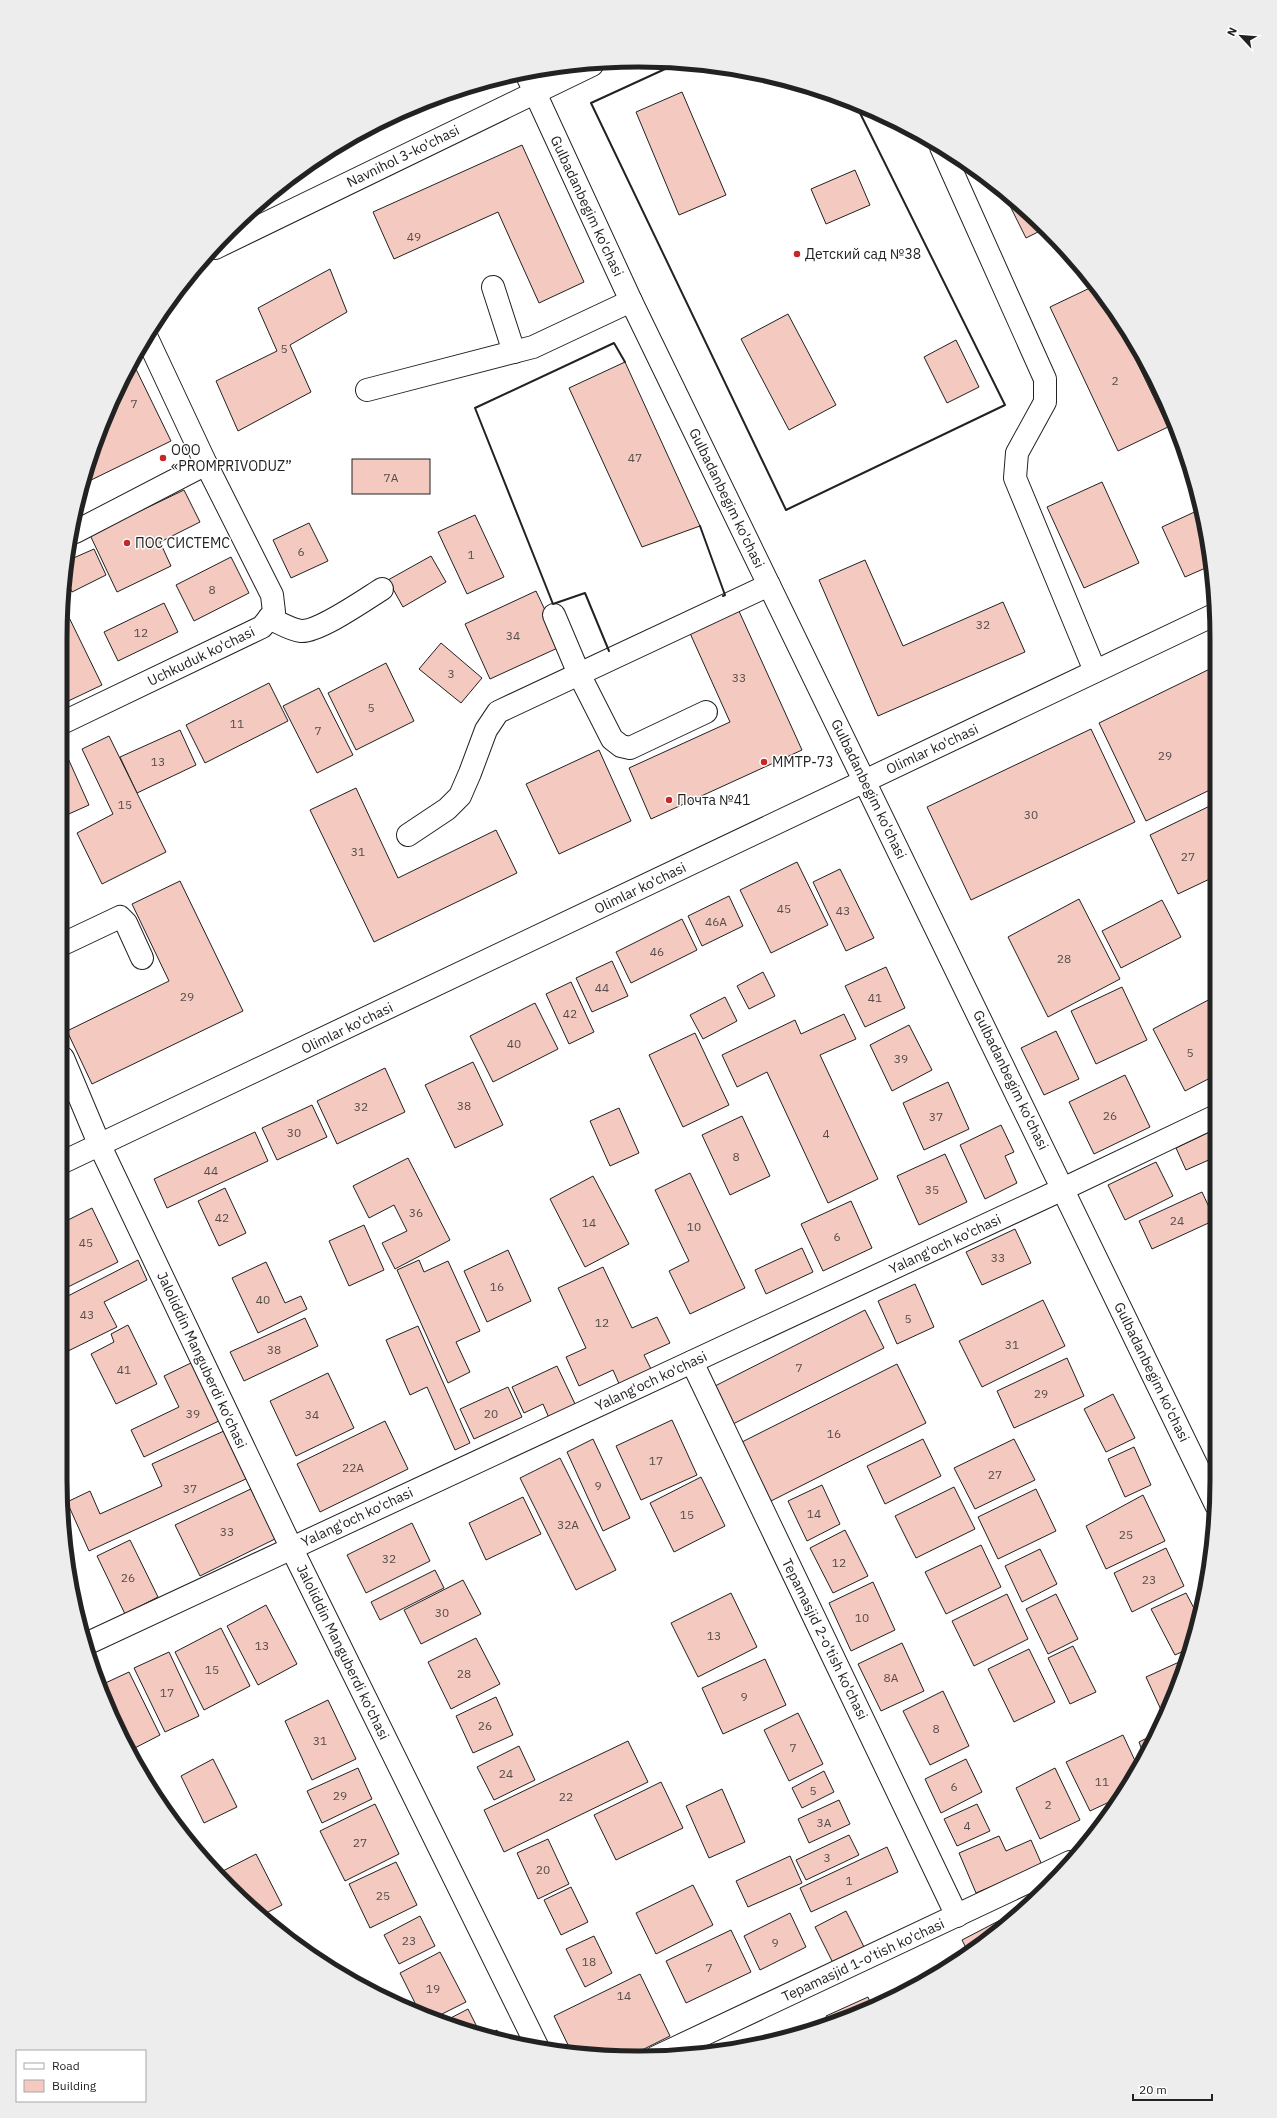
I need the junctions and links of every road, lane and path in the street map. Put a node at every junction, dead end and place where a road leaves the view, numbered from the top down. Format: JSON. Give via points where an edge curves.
{"nodes":[{"id":1,"x":581,"y":70,"type":"edge"},
{"id":2,"x":528,"y":78,"type":"edge"},
{"id":3,"x":535,"y":92,"type":"junction"},
{"id":4,"x":945,"y":156,"type":"edge"},
{"id":5,"x":227,"y":242,"type":"edge"},
{"id":6,"x":493,"y":287,"type":"dead end"},
{"id":7,"x":631,"y":301,"type":"junction"},
{"id":8,"x":150,"y":344,"type":"edge"},
{"id":9,"x":514,"y":352,"type":"junction"},
{"id":10,"x":367,"y":390,"type":"dead end"},
{"id":11,"x":206,"y":464,"type":"junction"},
{"id":12,"x":77,"y":531,"type":"edge"},
{"id":13,"x":769,"y":585,"type":"junction"},
{"id":14,"x":382,"y":589,"type":"dead end"},
{"id":15,"x":554,"y":615,"type":"dead end"},
{"id":16,"x":1209,"y":617,"type":"edge"},
{"id":17,"x":269,"y":618,"type":"junction"},
{"id":18,"x":1095,"y":671,"type":"junction"},
{"id":19,"x":579,"y":674,"type":"junction"},
{"id":20,"x":706,"y":712,"type":"dead end"},
{"id":21,"x":67,"y":721,"type":"edge"},
{"id":22,"x":865,"y":781,"type":"junction"},
{"id":23,"x":408,"y":835,"type":"dead end"},
{"id":24,"x":67,"y":942,"type":"edge"},
{"id":25,"x":142,"y":958,"type":"dead end"},
{"id":26,"x":67,"y":1068,"type":"edge"},
{"id":27,"x":1210,"y":1119,"type":"edge"},
{"id":28,"x":100,"y":1146,"type":"junction"},
{"id":29,"x":67,"y":1161,"type":"edge"},
{"id":30,"x":1064,"y":1189,"type":"junction"},
{"id":31,"x":692,"y":1362,"type":"junction"},
{"id":32,"x":1210,"y":1493,"type":"edge"},
{"id":33,"x":291,"y":1547,"type":"junction"},
{"id":34,"x":91,"y":1642,"type":"edge"},
{"id":35,"x":1057,"y":1868,"type":"edge"},
{"id":36,"x":957,"y":1916,"type":"junction"},
{"id":37,"x":535,"y":2041,"type":"edge"},
{"id":38,"x":671,"y":2050,"type":"edge"}],
"edges":[{"from":1,"to":3,"type":"street","name":"Navnihol 3-ko'chasi"},
{"from":2,"to":3,"type":"street","name":"Gulbadanbegim ko'chasi"},
{"from":3,"to":5,"type":"street","name":"Navnihol 3-ko'chasi"},
{"from":3,"to":7,"type":"street","name":"Gulbadanbegim ko'chasi"},
{"from":4,"to":18,"type":"street","via":[[1045,379],[1045,402],[1017,453],[1015,478]]},
{"from":6,"to":9,"type":"street"},
{"from":7,"to":9,"type":"street","via":[[533,347]]},
{"from":7,"to":13,"type":"street","name":"Gulbadanbegim ko'chasi"},
{"from":8,"to":11,"type":"street","name":"Uchkuduk ko'chasi"},
{"from":9,"to":10,"type":"street"},
{"from":11,"to":12,"type":"street"},
{"from":11,"to":17,"type":"street","name":"Uchkuduk ko'chasi","via":[[272,595],[274,612]]},
{"from":13,"to":19,"type":"street"},
{"from":13,"to":22,"type":"street","name":"Gulbadanbegim ko'chasi"},
{"from":14,"to":17,"type":"street","via":[[347,612],[314,628],[301,631]]},
{"from":15,"to":19,"type":"street"},
{"from":16,"to":18,"type":"street","name":"Olimlar ko'chasi"},
{"from":17,"to":21,"type":"street","name":"Uchkuduk ko'chasi","via":[[262,627]]},
{"from":18,"to":22,"type":"street","name":"Olimlar ko'chasi"},
{"from":19,"to":20,"type":"street","via":[[612,739],[621,746],[630,748]]},
{"from":19,"to":23,"type":"street","via":[[498,712],[486,730],[460,796],[447,810]]},
{"from":22,"to":28,"type":"street","name":"Olimlar ko'chasi"},
{"from":22,"to":30,"type":"street","name":"Gulbadanbegim ko'chasi"},
{"from":24,"to":25,"type":"street","via":[[120,917],[126,923]]},
{"from":26,"to":28,"type":"street","name":"Jaloliddin Manguberdi ko'chasi"},
{"from":27,"to":30,"type":"street","name":"Yalang'och ko'chasi"},
{"from":28,"to":29,"type":"street","name":"Olimlar ko'chasi"},
{"from":28,"to":33,"type":"street","name":"Jaloliddin Manguberdi ko'chasi"},
{"from":30,"to":31,"type":"street","name":"Yalang'och ko'chasi"},
{"from":30,"to":32,"type":"street","name":"Gulbadanbegim ko'chasi"},
{"from":31,"to":33,"type":"street","name":"Yalang'och ko'chasi"},
{"from":31,"to":36,"type":"street","name":"Tepamasjid 2-o'tish ko'chasi"},
{"from":33,"to":34,"type":"street","name":"Yalang'och ko'chasi"},
{"from":33,"to":37,"type":"street","name":"Jaloliddin Manguberdi ko'chasi"},
{"from":35,"to":36,"type":"street","name":"Tepamasjid 1-o'tish ko'chasi"},
{"from":36,"to":38,"type":"street","name":"Tepamasjid 1-o'tish ko'chasi"}]}
